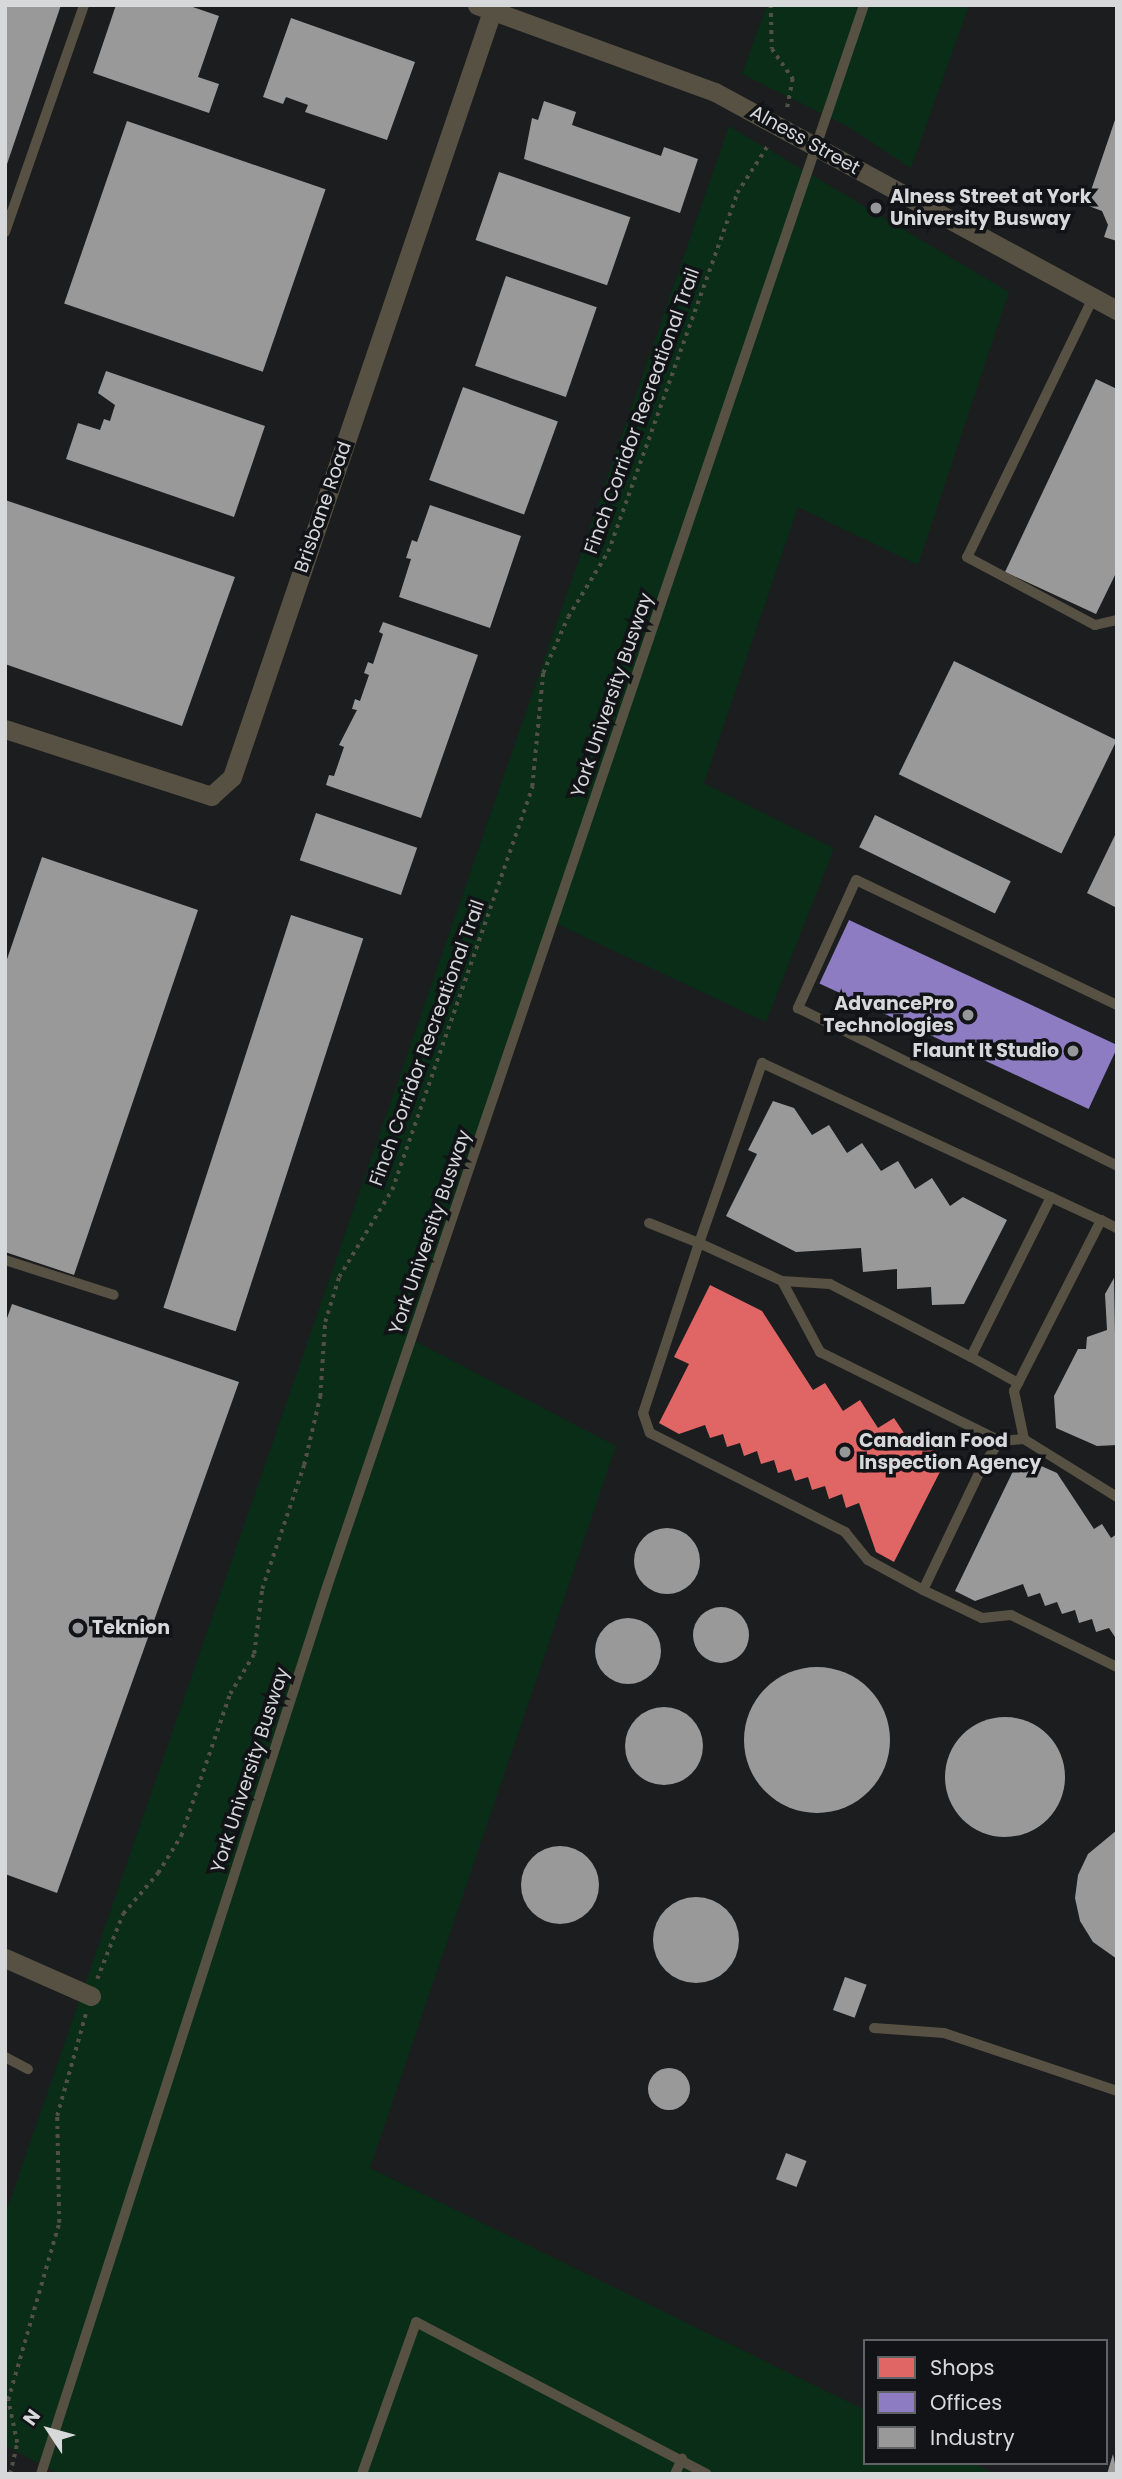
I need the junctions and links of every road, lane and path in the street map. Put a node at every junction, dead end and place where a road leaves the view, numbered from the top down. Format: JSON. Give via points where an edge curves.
{"nodes":[{"id":1,"x":84,"y":5,"type":"edge"},
{"id":2,"x":771,"y":5,"type":"edge"},
{"id":3,"x":864,"y":5,"type":"edge"},
{"id":4,"x":488,"y":7,"type":"edge"},
{"id":5,"x":790,"y":103,"type":"dead end"},
{"id":6,"x":769,"y":144,"type":"dead end"},
{"id":7,"x":815,"y":145,"type":"junction"},
{"id":8,"x":5,"y":232,"type":"edge"},
{"id":9,"x":1093,"y":298,"type":"junction"},
{"id":10,"x":1117,"y":310,"type":"edge"},
{"id":11,"x":1117,"y":620,"type":"edge"},
{"id":12,"x":6,"y":733,"type":"edge"},
{"id":13,"x":1117,"y":1005,"type":"edge"},
{"id":14,"x":1117,"y":1166,"type":"edge"},
{"id":15,"x":1051,"y":1197,"type":"junction"},
{"id":16,"x":1101,"y":1220,"type":"junction"},
{"id":17,"x":649,"y":1223,"type":"dead end"},
{"id":18,"x":1117,"y":1228,"type":"edge"},
{"id":19,"x":699,"y":1243,"type":"junction"},
{"id":20,"x":5,"y":1260,"type":"edge"},
{"id":21,"x":782,"y":1281,"type":"junction"},
{"id":22,"x":114,"y":1295,"type":"dead end"},
{"id":23,"x":971,"y":1357,"type":"junction"},
{"id":24,"x":1018,"y":1383,"type":"junction"},
{"id":25,"x":1024,"y":1439,"type":"junction"},
{"id":26,"x":1000,"y":1441,"type":"junction"},
{"id":27,"x":1117,"y":1497,"type":"edge"},
{"id":28,"x":923,"y":1590,"type":"junction"},
{"id":29,"x":1117,"y":1667,"type":"edge"},
{"id":30,"x":5,"y":1958,"type":"edge"},
{"id":31,"x":91,"y":1996,"type":"junction"},
{"id":32,"x":874,"y":2028,"type":"dead end"},
{"id":33,"x":5,"y":2057,"type":"edge"},
{"id":34,"x":29,"y":2069,"type":"dead end"},
{"id":35,"x":1117,"y":2091,"type":"edge"},
{"id":36,"x":682,"y":2459,"type":"junction"},
{"id":37,"x":10,"y":2474,"type":"edge"},
{"id":38,"x":41,"y":2474,"type":"edge"},
{"id":39,"x":362,"y":2474,"type":"edge"},
{"id":40,"x":675,"y":2474,"type":"edge"},
{"id":41,"x":707,"y":2474,"type":"edge"}],
"edges":[{"from":1,"to":8,"type":"lane"},
{"from":2,"to":5,"type":"path","via":[[772,49],[793,79]]},
{"from":3,"to":7,"type":"lane","name":"York University Busway"},
{"from":4,"to":7,"type":"street","name":"Alness Street","via":[[715,92]]},
{"from":4,"to":12,"type":"street","name":"Brisbane Road","via":[[232,777],[211,796]]},
{"from":6,"to":31,"type":"path","name":"Finch Corridor Recreational Trail","via":[[737,193],[608,552],[568,617],[543,674],[533,787],[392,1190],[335,1288],[326,1322],[320,1396],[304,1465],[262,1589],[254,1654],[230,1695],[181,1836],[158,1873],[122,1914]]},
{"from":7,"to":9,"type":"street","name":"Alness Street"},
{"from":7,"to":38,"type":"lane","name":"York University Busway","via":[[328,1584]]},
{"from":9,"to":10,"type":"street","name":"Alness Street"},
{"from":9,"to":11,"type":"lane","via":[[967,557],[1095,625]]},
{"from":13,"to":14,"type":"lane","via":[[856,880],[798,1008]]},
{"from":15,"to":16,"type":"lane"},
{"from":15,"to":19,"type":"lane","via":[[762,1063]]},
{"from":15,"to":23,"type":"lane"},
{"from":16,"to":18,"type":"lane"},
{"from":16,"to":24,"type":"lane"},
{"from":17,"to":19,"type":"lane"},
{"from":19,"to":21,"type":"lane"},
{"from":19,"to":28,"type":"lane","via":[[643,1413],[650,1433],[845,1532],[868,1560]]},
{"from":20,"to":22,"type":"lane"},
{"from":21,"to":23,"type":"lane","via":[[830,1284]]},
{"from":21,"to":26,"type":"lane","via":[[820,1352]]},
{"from":23,"to":24,"type":"lane"},
{"from":24,"to":25,"type":"lane","via":[[1014,1391]]},
{"from":25,"to":26,"type":"lane"},
{"from":25,"to":27,"type":"lane"},
{"from":26,"to":28,"type":"lane","via":[[982,1467]]},
{"from":28,"to":29,"type":"lane","via":[[982,1618],[1011,1615]]},
{"from":30,"to":31,"type":"street"},
{"from":31,"to":37,"type":"path","name":"Finch Corridor Recreational Trail","via":[[57,2116],[59,2223],[8,2400],[17,2443]]},
{"from":32,"to":35,"type":"lane","via":[[944,2033]]},
{"from":33,"to":34,"type":"lane"},
{"from":36,"to":39,"type":"lane","via":[[416,2322]]},
{"from":36,"to":40,"type":"lane"},
{"from":36,"to":41,"type":"lane"}]}
